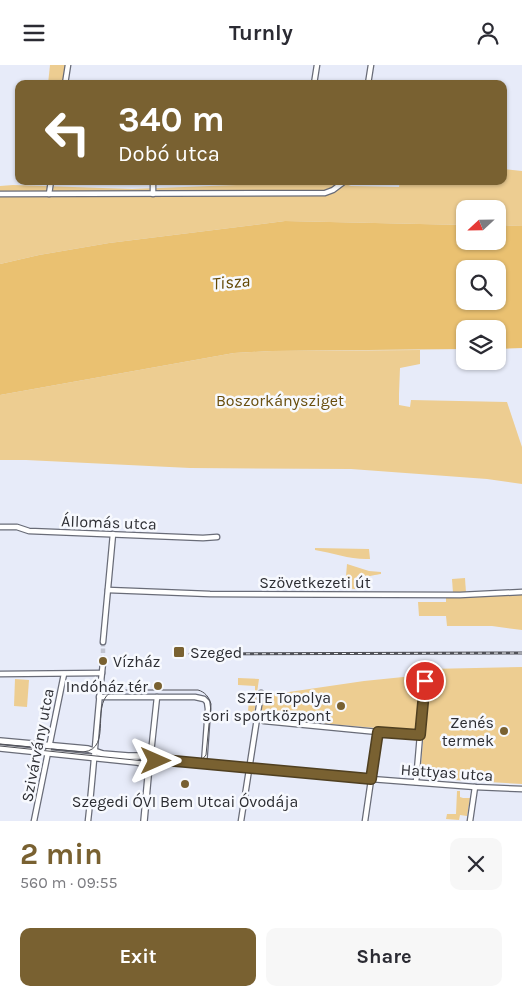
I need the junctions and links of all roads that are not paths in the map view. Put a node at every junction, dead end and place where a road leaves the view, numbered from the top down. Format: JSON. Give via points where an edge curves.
{"nodes":[{"id":1,"x":68,"y":65,"type":"edge"},
{"id":2,"x":318,"y":65,"type":"edge"},
{"id":3,"x":371,"y":65,"type":"edge"},
{"id":4,"x":66,"y":80,"type":"edge"},
{"id":5,"x":315,"y":80,"type":"edge"},
{"id":6,"x":369,"y":80,"type":"edge"},
{"id":7,"x":50,"y":185,"type":"edge"},
{"id":8,"x":153,"y":185,"type":"edge"},
{"id":9,"x":340,"y":185,"type":"edge"},
{"id":10,"x":0,"y":194,"type":"edge"},
{"id":11,"x":49,"y":194,"type":"junction"},
{"id":12,"x":153,"y":194,"type":"junction"},
{"id":13,"x":0,"y":527,"type":"edge"},
{"id":14,"x":113,"y":534,"type":"junction"},
{"id":15,"x":217,"y":537,"type":"dead end"},
{"id":16,"x":108,"y":590,"type":"junction"},
{"id":17,"x":522,"y":592,"type":"edge"},
{"id":18,"x":103,"y":642,"type":"tunnel mouth"},
{"id":19,"x":103,"y":663,"type":"tunnel mouth"},
{"id":20,"x":102,"y":673,"type":"junction"},
{"id":21,"x":0,"y":674,"type":"edge"},
{"id":22,"x":64,"y":674,"type":"junction"},
{"id":23,"x":425,"y":681,"type":"dead end"},
{"id":24,"x":261,"y":693,"type":"dead end"},
{"id":25,"x":99,"y":697,"type":"junction"},
{"id":26,"x":156,"y":697,"type":"junction"},
{"id":27,"x":264,"y":721,"type":"dead end"},
{"id":28,"x":378,"y":732,"type":"junction"},
{"id":29,"x":420,"y":735,"type":"junction"},
{"id":30,"x":0,"y":741,"type":"edge"},
{"id":31,"x":49,"y":745,"type":"junction"},
{"id":32,"x":0,"y":748,"type":"edge"},
{"id":33,"x":94,"y":750,"type":"junction"},
{"id":34,"x":48,"y":753,"type":"junction"},
{"id":35,"x":148,"y":754,"type":"junction"},
{"id":36,"x":95,"y":758,"type":"junction"},
{"id":37,"x":156,"y":760,"type":"junction"},
{"id":38,"x":204,"y":764,"type":"junction"},
{"id":39,"x":148,"y":765,"type":"junction"},
{"id":40,"x":250,"y":769,"type":"junction"},
{"id":41,"x":371,"y":779,"type":"junction"},
{"id":42,"x":416,"y":782,"type":"junction"},
{"id":43,"x":475,"y":787,"type":"junction"},
{"id":44,"x":522,"y":789,"type":"edge"},
{"id":45,"x":34,"y":821,"type":"edge"},
{"id":46,"x":88,"y":821,"type":"edge"},
{"id":47,"x":144,"y":821,"type":"edge"},
{"id":48,"x":241,"y":821,"type":"edge"},
{"id":49,"x":365,"y":821,"type":"edge"},
{"id":50,"x":470,"y":821,"type":"edge"}],
"edges":[{"from":1,"to":4,"type":"street"},
{"from":2,"to":5,"type":"street"},
{"from":3,"to":6,"type":"street"},
{"from":7,"to":11,"type":"street"},
{"from":8,"to":12,"type":"street"},
{"from":9,"to":12,"type":"street","via":[[324,193]]},
{"from":10,"to":11,"type":"street"},
{"from":11,"to":12,"type":"street"},
{"from":13,"to":14,"type":"street","name":"Állomás utca"},
{"from":14,"to":15,"type":"street","name":"Állomás utca"},
{"from":14,"to":16,"type":"street"},
{"from":16,"to":17,"type":"street","name":"Szövetkezeti út","via":[[210,594],[451,595]]},
{"from":16,"to":18,"type":"street"},
{"from":19,"to":20,"type":"street"},
{"from":20,"to":22,"type":"street"},
{"from":20,"to":25,"type":"street"},
{"from":21,"to":22,"type":"street"},
{"from":22,"to":31,"type":"street","name":"Szivárvány utca"},
{"from":23,"to":29,"type":"street"},
{"from":24,"to":40,"type":"street"},
{"from":25,"to":26,"type":"street"},
{"from":25,"to":33,"type":"street"},
{"from":26,"to":35,"type":"street"},
{"from":26,"to":38,"type":"street","via":[[206,701]]},
{"from":27,"to":28,"type":"street"},
{"from":28,"to":29,"type":"street"},
{"from":28,"to":41,"type":"street"},
{"from":29,"to":42,"type":"street"},
{"from":30,"to":31,"type":"street"},
{"from":31,"to":33,"type":"street"},
{"from":31,"to":34,"type":"street","name":"Szivárvány utca"},
{"from":32,"to":34,"type":"street"},
{"from":33,"to":35,"type":"street","via":[[128,756]]},
{"from":33,"to":36,"type":"street"},
{"from":34,"to":36,"type":"street"},
{"from":34,"to":45,"type":"street","name":"Szivárvány utca"},
{"from":35,"to":37,"type":"street","via":[[154,755]]},
{"from":35,"to":39,"type":"street","via":[[144,761]]},
{"from":36,"to":39,"type":"street"},
{"from":36,"to":46,"type":"street"},
{"from":37,"to":38,"type":"street","name":"Hattyas utca"},
{"from":37,"to":39,"type":"street"},
{"from":38,"to":40,"type":"street","name":"Hattyas utca"},
{"from":39,"to":47,"type":"street"},
{"from":40,"to":41,"type":"street","name":"Hattyas utca"},
{"from":40,"to":48,"type":"street"},
{"from":41,"to":42,"type":"street","name":"Hattyas utca"},
{"from":41,"to":49,"type":"street"},
{"from":42,"to":43,"type":"street","name":"Hattyas utca"},
{"from":43,"to":44,"type":"street","name":"Hattyas utca"},
{"from":43,"to":50,"type":"street"}]}
